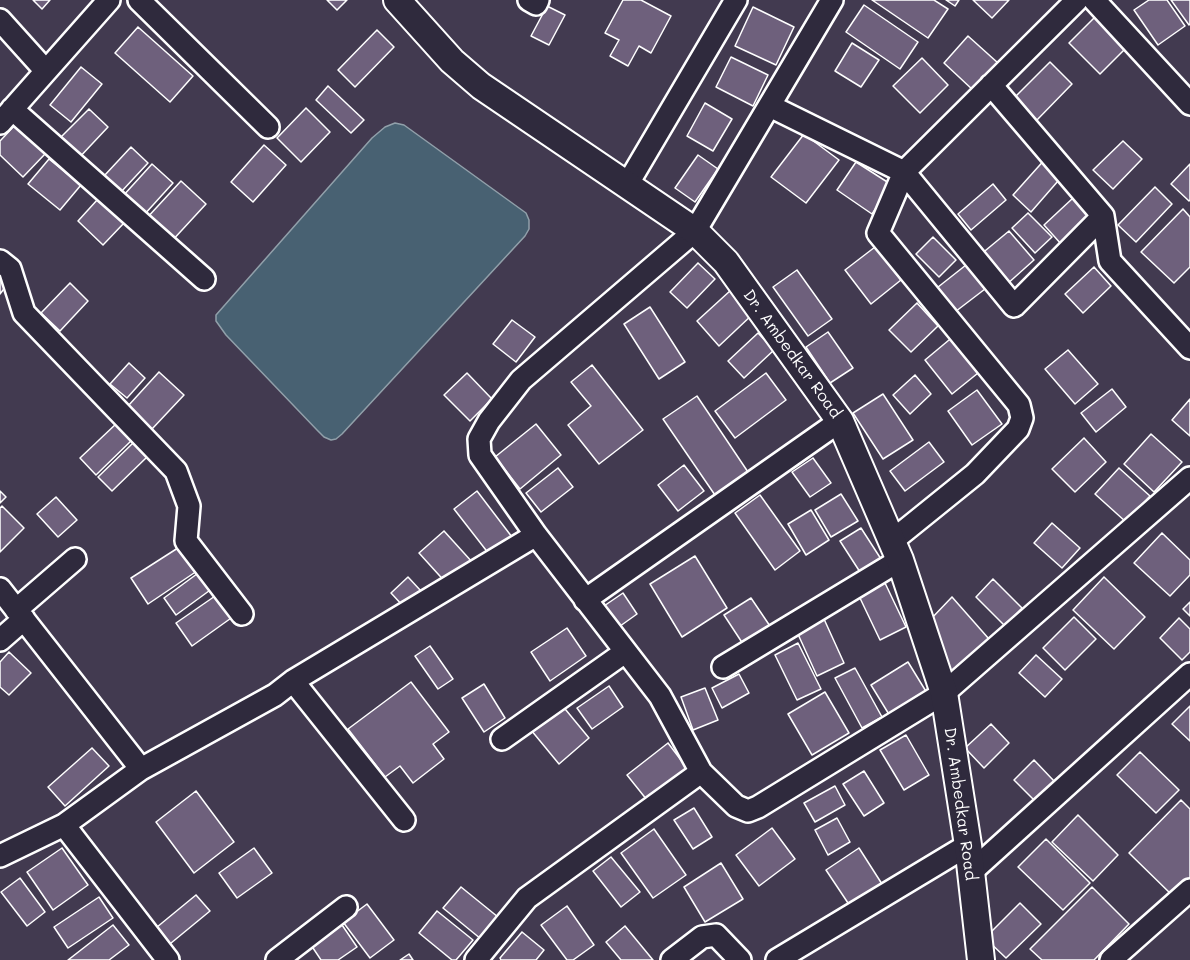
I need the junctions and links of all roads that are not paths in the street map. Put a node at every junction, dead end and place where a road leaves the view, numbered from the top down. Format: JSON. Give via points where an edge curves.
{"nodes":[{"id":1,"x":109,"y":0,"type":"edge"},
{"id":2,"x":139,"y":0,"type":"edge"},
{"id":3,"x":397,"y":0,"type":"edge"},
{"id":4,"x":529,"y":0,"type":"edge"},
{"id":5,"x":538,"y":0,"type":"edge"},
{"id":6,"x":736,"y":0,"type":"edge"},
{"id":7,"x":832,"y":0,"type":"edge"},
{"id":8,"x":1077,"y":0,"type":"edge"},
{"id":9,"x":1095,"y":0,"type":"edge"},
{"id":10,"x":0,"y":20,"type":"edge"},
{"id":11,"x":45,"y":70,"type":"junction"},
{"id":12,"x":992,"y":85,"type":"junction"},
{"id":13,"x":1190,"y":104,"type":"edge"},
{"id":14,"x":770,"y":106,"type":"junction"},
{"id":15,"x":6,"y":116,"type":"edge"},
{"id":16,"x":268,"y":127,"type":"dead end"},
{"id":17,"x":904,"y":172,"type":"junction"},
{"id":18,"x":627,"y":185,"type":"junction"},
{"id":19,"x":1103,"y":216,"type":"junction"},
{"id":20,"x":694,"y":231,"type":"junction"},
{"id":21,"x":0,"y":261,"type":"edge"},
{"id":22,"x":204,"y":279,"type":"dead end"},
{"id":23,"x":1190,"y":348,"type":"edge"},
{"id":24,"x":840,"y":421,"type":"junction"},
{"id":25,"x":1190,"y":478,"type":"edge"},
{"id":26,"x":536,"y":536,"type":"junction"},
{"id":27,"x":896,"y":551,"type":"junction"},
{"id":28,"x":75,"y":559,"type":"dead end"},
{"id":29,"x":0,"y":589,"type":"edge"},
{"id":30,"x":585,"y":600,"type":"junction"},
{"id":31,"x":20,"y":614,"type":"junction"},
{"id":32,"x":242,"y":614,"type":"dead end"},
{"id":33,"x":0,"y":640,"type":"edge"},
{"id":34,"x":625,"y":652,"type":"junction"},
{"id":35,"x":723,"y":667,"type":"dead end"},
{"id":36,"x":1190,"y":674,"type":"edge"},
{"id":37,"x":293,"y":681,"type":"junction"},
{"id":38,"x":944,"y":693,"type":"junction"},
{"id":39,"x":502,"y":739,"type":"dead end"},
{"id":40,"x":141,"y":769,"type":"junction"},
{"id":41,"x":701,"y":772,"type":"junction"},
{"id":42,"x":404,"y":820,"type":"dead end"},
{"id":43,"x":64,"y":825,"type":"junction"},
{"id":44,"x":968,"y":845,"type":"junction"},
{"id":45,"x":0,"y":856,"type":"edge"},
{"id":46,"x":970,"y":873,"type":"junction"},
{"id":47,"x":1190,"y":890,"type":"edge"},
{"id":48,"x":346,"y":907,"type":"dead end"},
{"id":49,"x":168,"y":960,"type":"edge"},
{"id":50,"x":277,"y":960,"type":"edge"},
{"id":51,"x":476,"y":960,"type":"edge"},
{"id":52,"x":672,"y":960,"type":"edge"},
{"id":53,"x":740,"y":960,"type":"edge"},
{"id":54,"x":777,"y":960,"type":"edge"},
{"id":55,"x":981,"y":960,"type":"edge"},
{"id":56,"x":1110,"y":960,"type":"edge"}],
"edges":[{"from":1,"to":11,"type":"street"},
{"from":2,"to":16,"type":"street"},
{"from":3,"to":18,"type":"street","name":"Dr. Ambedkar Road","via":[[452,61],[481,86]]},
{"from":4,"to":5,"type":"street","via":[[536,4]]},
{"from":6,"to":18,"type":"street"},
{"from":7,"to":14,"type":"street"},
{"from":8,"to":12,"type":"street"},
{"from":9,"to":13,"type":"street"},
{"from":10,"to":11,"type":"street"},
{"from":11,"to":15,"type":"street"},
{"from":12,"to":17,"type":"street"},
{"from":12,"to":19,"type":"street"},
{"from":14,"to":17,"type":"street"},
{"from":14,"to":20,"type":"street"},
{"from":15,"to":22,"type":"street"},
{"from":17,"to":19,"type":"street","via":[[1014,306]]},
{"from":17,"to":27,"type":"street","via":[[878,233],[1019,405],[1022,418],[1018,429]]},
{"from":18,"to":20,"type":"street","name":"Dr. Ambedkar Road"},
{"from":19,"to":23,"type":"street","via":[[1110,261]]},
{"from":20,"to":24,"type":"street","name":"Dr. Ambedkar Road","via":[[726,262]]},
{"from":20,"to":26,"type":"street","via":[[521,380],[479,439],[480,455]]},
{"from":21,"to":32,"type":"street","via":[[10,269],[24,313],[176,471],[189,506],[186,541]]},
{"from":24,"to":27,"type":"street","name":"Dr. Ambedkar Road"},
{"from":24,"to":30,"type":"street"},
{"from":25,"to":38,"type":"street"},
{"from":26,"to":30,"type":"street"},
{"from":26,"to":37,"type":"street"},
{"from":27,"to":35,"type":"street"},
{"from":27,"to":38,"type":"street","name":"Dr. Ambedkar Road"},
{"from":28,"to":31,"type":"street"},
{"from":29,"to":31,"type":"street"},
{"from":30,"to":34,"type":"street"},
{"from":31,"to":33,"type":"street"},
{"from":31,"to":40,"type":"street"},
{"from":34,"to":39,"type":"street"},
{"from":34,"to":41,"type":"street","via":[[660,696]]},
{"from":36,"to":46,"type":"street"},
{"from":37,"to":40,"type":"street","via":[[275,695]]},
{"from":37,"to":42,"type":"street"},
{"from":38,"to":41,"type":"street","via":[[748,811],[736,806]]},
{"from":38,"to":44,"type":"street","name":"Dr. Ambedkar Road"},
{"from":40,"to":43,"type":"street"},
{"from":41,"to":51,"type":"street","via":[[527,898]]},
{"from":43,"to":45,"type":"street"},
{"from":43,"to":49,"type":"street"},
{"from":44,"to":46,"type":"street","name":"Dr. Ambedkar Road"},
{"from":44,"to":54,"type":"street"},
{"from":46,"to":55,"type":"street","name":"Dr. Ambedkar Road"},
{"from":47,"to":56,"type":"street"},
{"from":48,"to":50,"type":"street"},
{"from":52,"to":53,"type":"street","via":[[702,936],[716,935]]}]}
